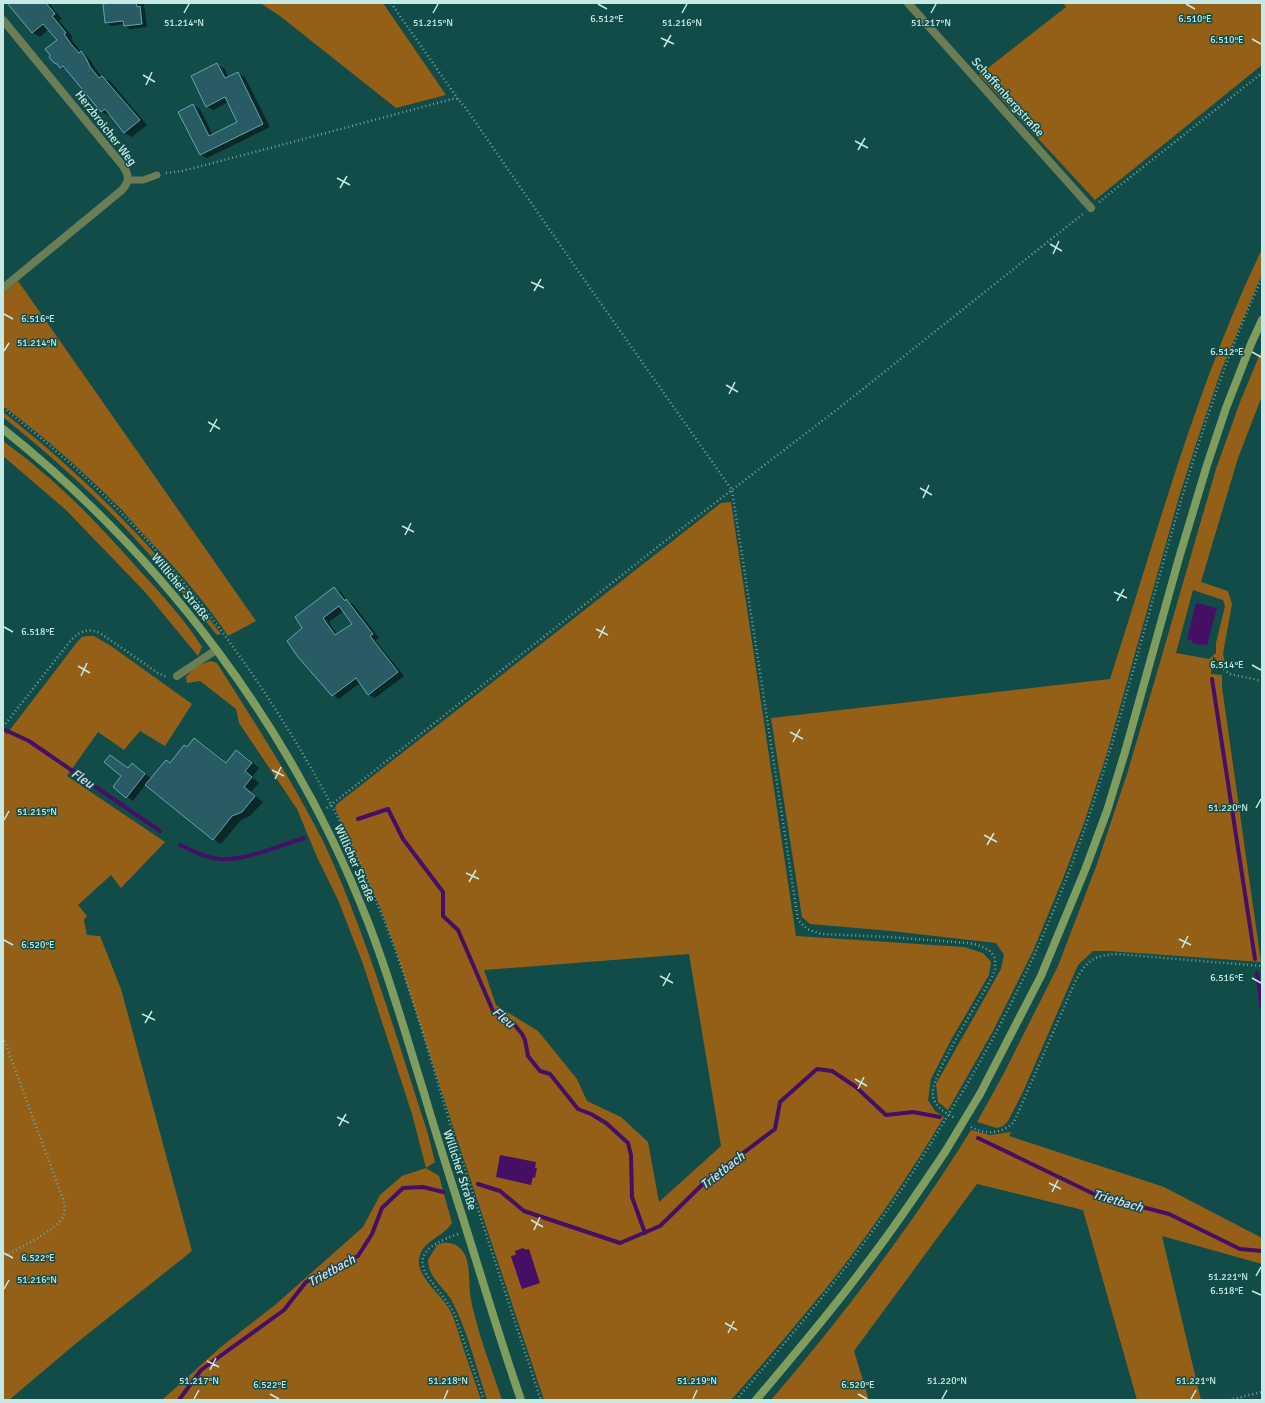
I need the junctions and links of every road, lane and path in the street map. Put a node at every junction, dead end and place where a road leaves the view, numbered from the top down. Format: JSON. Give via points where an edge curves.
{"nodes":[{"id":1,"x":391,"y":3,"type":"edge"},
{"id":2,"x":908,"y":3,"type":"edge"},
{"id":3,"x":3,"y":20,"type":"edge"},
{"id":4,"x":1262,"y":73,"type":"edge"},
{"id":5,"x":458,"y":99,"type":"junction"},
{"id":6,"x":157,"y":175,"type":"joint"},
{"id":7,"x":128,"y":180,"type":"junction"},
{"id":8,"x":1091,"y":208,"type":"junction"},
{"id":9,"x":1262,"y":278,"type":"edge"},
{"id":10,"x":3,"y":288,"type":"edge"},
{"id":11,"x":1262,"y":320,"type":"edge"},
{"id":12,"x":3,"y":429,"type":"edge"},
{"id":13,"x":732,"y":490,"type":"junction"},
{"id":14,"x":216,"y":650,"type":"junction"},
{"id":15,"x":1214,"y":662,"type":"dead end"},
{"id":16,"x":177,"y":676,"type":"joint"},
{"id":17,"x":1262,"y":681,"type":"edge"},
{"id":18,"x":3,"y":727,"type":"edge"},
{"id":19,"x":1262,"y":966,"type":"edge"},
{"id":20,"x":3,"y":1037,"type":"edge"},
{"id":21,"x":961,"y":1122,"type":"dead end"},
{"id":22,"x":967,"y":1125,"type":"dead end"},
{"id":23,"x":467,"y":1230,"type":"junction"},
{"id":24,"x":3,"y":1257,"type":"edge"},
{"id":25,"x":1262,"y":1392,"type":"edge"},
{"id":26,"x":484,"y":1400,"type":"edge"},
{"id":27,"x":521,"y":1400,"type":"edge"},
{"id":28,"x":541,"y":1400,"type":"edge"},
{"id":29,"x":736,"y":1400,"type":"edge"},
{"id":30,"x":756,"y":1400,"type":"edge"},
{"id":31,"x":1229,"y":1400,"type":"edge"}],
"edges":[{"from":1,"to":5,"type":"path"},
{"from":2,"to":8,"type":"street","name":"Schaffenbergstraße"},
{"from":3,"to":7,"type":"street","name":"Herzbroicher Weg","via":[[123,166]]},
{"from":4,"to":8,"type":"path"},
{"from":5,"to":6,"type":"path","via":[[182,171]]},
{"from":5,"to":13,"type":"path"},
{"from":6,"to":7,"type":"lane","via":[[143,180]]},
{"from":7,"to":10,"type":"street","name":"Herzbroicher Weg","via":[[122,190]]},
{"from":8,"to":13,"type":"path"},
{"from":9,"to":29,"type":"path","bridge":true,"via":[[1229,357],[1200,440],[1087,823],[1027,970],[966,1086],[901,1190],[851,1260]]},
{"from":11,"to":30,"type":"main road","bridge":true,"via":[[1207,465],[1107,811],[1040,976],[980,1094],[945,1152],[864,1268]]},
{"from":12,"to":14,"type":"main road","name":"Willicher Straße","via":[[101,515],[166,586]]},
{"from":13,"to":21,"type":"path","via":[[798,920],[807,929],[821,934],[968,943],[984,947],[995,958],[993,975],[943,1063],[933,1088],[934,1099],[940,1108]]},
{"from":13,"to":28,"type":"path","via":[[332,805],[370,888],[397,956]]},
{"from":14,"to":16,"type":"street"},
{"from":14,"to":23,"type":"main road","name":"Willicher Straße","via":[[268,724],[288,758],[319,813],[352,882],[391,986]]},
{"from":15,"to":17,"type":"path","via":[[1230,674]]},
{"from":16,"to":18,"type":"path","via":[[167,677],[100,633],[85,630],[72,640]]},
{"from":19,"to":22,"type":"path","via":[[1117,954],[1094,958],[1076,980],[1014,1122],[1004,1130],[991,1132],[978,1131]]},
{"from":20,"to":24,"type":"path","via":[[64,1207],[64,1216],[55,1227]]},
{"from":23,"to":26,"type":"path","via":[[434,1244],[425,1254],[423,1264],[426,1275],[455,1315]]},
{"from":23,"to":27,"type":"main road","name":"Willicher Straße"},
{"from":25,"to":31,"type":"path"}]}
